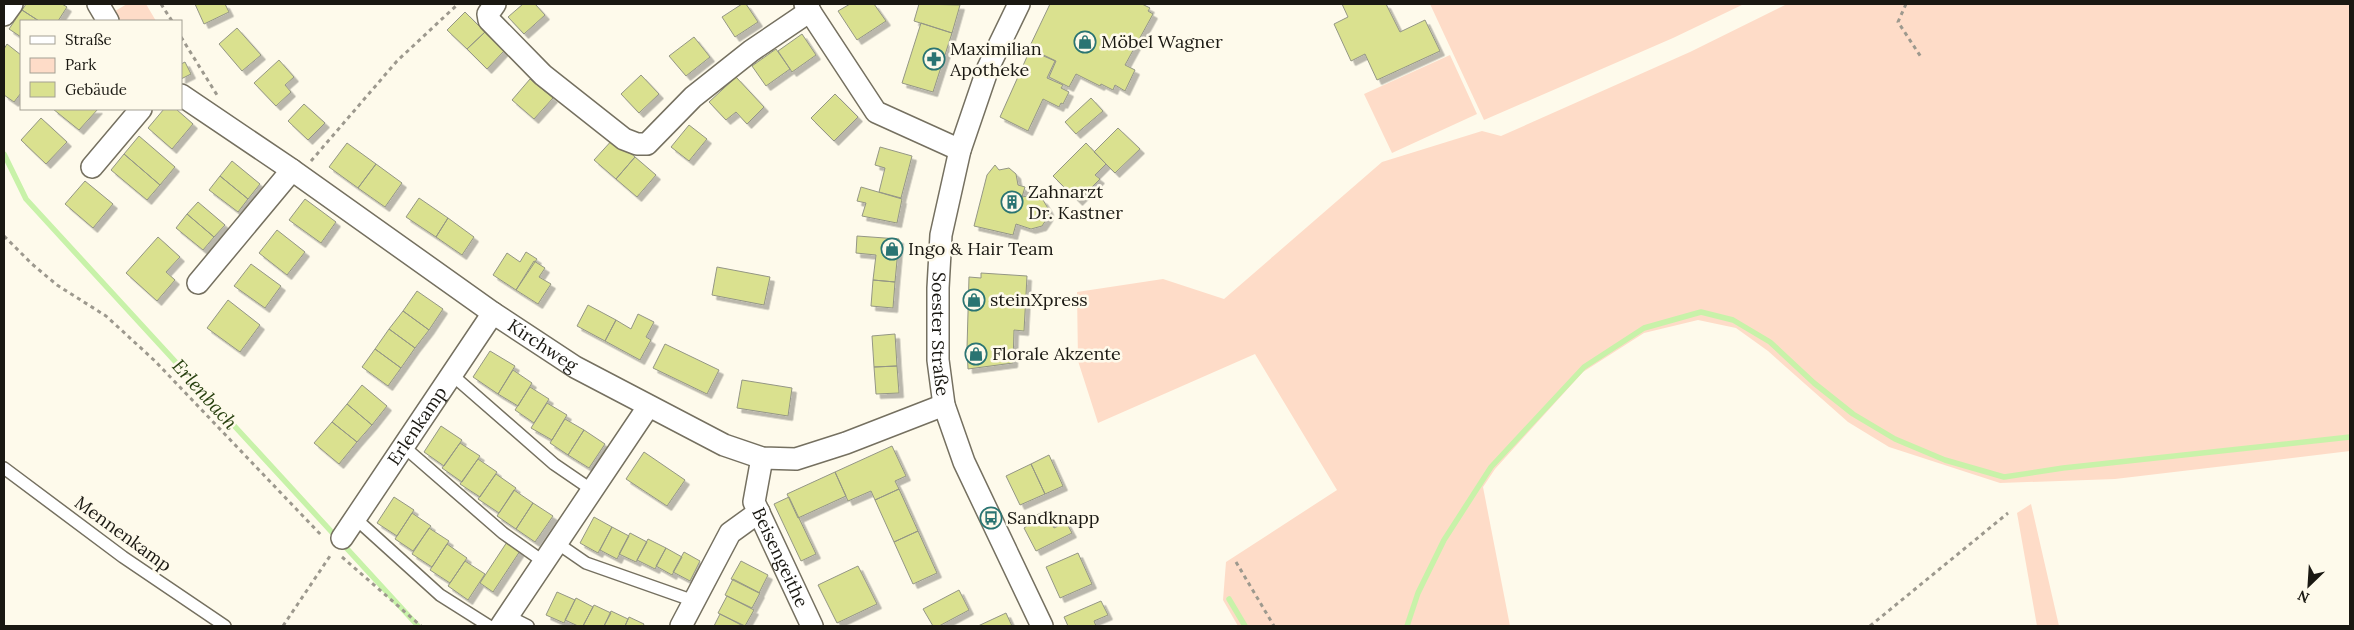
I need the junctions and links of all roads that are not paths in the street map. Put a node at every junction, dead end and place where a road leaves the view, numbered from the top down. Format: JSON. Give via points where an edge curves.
{"nodes":[{"id":1,"x":12,"y":4,"type":"edge"},
{"id":2,"x":98,"y":4,"type":"edge"},
{"id":3,"x":495,"y":4,"type":"edge"},
{"id":4,"x":1019,"y":4,"type":"edge"},
{"id":5,"x":808,"y":7,"type":"edge"},
{"id":6,"x":4,"y":15,"type":"edge"},
{"id":7,"x":107,"y":20,"type":"edge"},
{"id":8,"x":182,"y":96,"type":"edge"},
{"id":9,"x":140,"y":110,"type":"edge"},
{"id":10,"x":960,"y":150,"type":"junction"},
{"id":11,"x":92,"y":167,"type":"dead end"},
{"id":12,"x":296,"y":172,"type":"junction"},
{"id":13,"x":198,"y":283,"type":"dead end"},
{"id":14,"x":493,"y":313,"type":"junction"},
{"id":15,"x":451,"y":374,"type":"junction"},
{"id":16,"x":944,"y":405,"type":"junction"},
{"id":17,"x":648,"y":407,"type":"junction"},
{"id":18,"x":403,"y":446,"type":"junction"},
{"id":19,"x":762,"y":458,"type":"junction"},
{"id":20,"x":4,"y":468,"type":"edge"},
{"id":21,"x":592,"y":490,"type":"junction"},
{"id":22,"x":758,"y":512,"type":"junction"},
{"id":23,"x":356,"y":519,"type":"junction"},
{"id":24,"x":557,"y":544,"type":"junction"},
{"id":25,"x":337,"y":546,"type":"road end"},
{"id":26,"x":544,"y":562,"type":"junction"},
{"id":27,"x":694,"y":601,"type":"junction"},
{"id":28,"x":505,"y":621,"type":"edge"},
{"id":29,"x":225,"y":626,"type":"edge"},
{"id":30,"x":489,"y":626,"type":"edge"},
{"id":31,"x":528,"y":626,"type":"edge"},
{"id":32,"x":681,"y":626,"type":"edge"},
{"id":33,"x":812,"y":626,"type":"edge"},
{"id":34,"x":1042,"y":626,"type":"edge"}],
"edges":[{"from":1,"to":6,"type":"street"},
{"from":2,"to":7,"type":"street"},
{"from":3,"to":5,"type":"street","via":[[488,14],[489,20],[543,75],[624,140],[637,144],[647,144],[693,97]]},
{"from":4,"to":10,"type":"street","name":"Soester Straße","via":[[988,68]]},
{"from":5,"to":10,"type":"street","via":[[876,112]]},
{"from":8,"to":12,"type":"street","name":"Kirchweg"},
{"from":9,"to":11,"type":"street"},
{"from":10,"to":16,"type":"street","name":"Soester Straße","via":[[941,235],[938,360]]},
{"from":12,"to":13,"type":"street"},
{"from":12,"to":14,"type":"street","name":"Kirchweg"},
{"from":14,"to":15,"type":"street","name":"Erlenkamp"},
{"from":14,"to":17,"type":"street","name":"Kirchweg","via":[[575,367]]},
{"from":15,"to":18,"type":"street","name":"Erlenkamp"},
{"from":15,"to":21,"type":"lane","via":[[554,464]]},
{"from":16,"to":19,"type":"street","name":"Kirchweg","via":[[796,459]]},
{"from":16,"to":34,"type":"street","name":"Soester Straße","via":[[964,462]]},
{"from":17,"to":19,"type":"street","name":"Kirchweg","via":[[717,442]]},
{"from":17,"to":21,"type":"street"},
{"from":18,"to":23,"type":"street","name":"Erlenkamp"},
{"from":18,"to":26,"type":"lane","via":[[503,533]]},
{"from":19,"to":22,"type":"street","name":"Beisengeithe","via":[[754,502]]},
{"from":20,"to":29,"type":"lane","name":"Mennenkamp","via":[[123,557]]},
{"from":21,"to":24,"type":"street"},
{"from":22,"to":27,"type":"street","via":[[730,533]]},
{"from":22,"to":33,"type":"street","name":"Beisengeithe"},
{"from":23,"to":25,"type":"street","name":"Erlenkamp"},
{"from":23,"to":30,"type":"lane","via":[[440,595]]},
{"from":24,"to":26,"type":"street"},
{"from":24,"to":27,"type":"lane","via":[[586,563]]},
{"from":26,"to":28,"type":"street"},
{"from":27,"to":32,"type":"street"},
{"from":28,"to":31,"type":"lane"}]}
